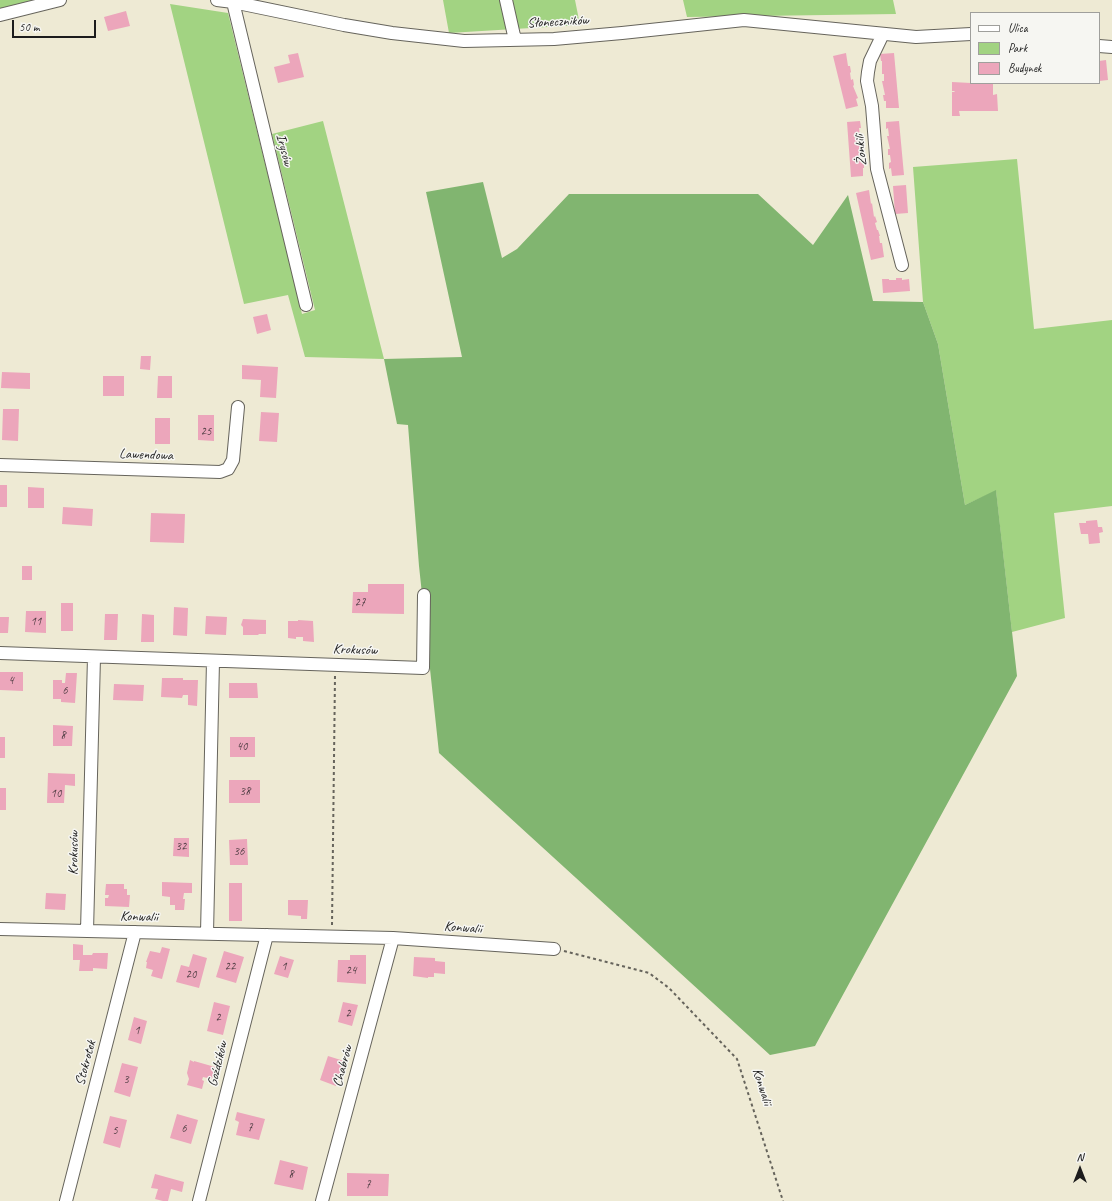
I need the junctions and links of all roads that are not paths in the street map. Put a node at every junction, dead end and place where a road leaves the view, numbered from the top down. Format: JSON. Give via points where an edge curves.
{"nodes":[{"id":1,"x":60,"y":0,"type":"edge"},
{"id":2,"x":217,"y":0,"type":"edge"},
{"id":3,"x":506,"y":0,"type":"edge"},
{"id":4,"x":233,"y":2,"type":"junction"},
{"id":5,"x":0,"y":15,"type":"edge"},
{"id":6,"x":883,"y":34,"type":"junction"},
{"id":7,"x":970,"y":34,"type":"edge"},
{"id":8,"x":515,"y":40,"type":"junction"},
{"id":9,"x":1100,"y":46,"type":"edge"},
{"id":10,"x":1112,"y":47,"type":"edge"},
{"id":11,"x":902,"y":265,"type":"dead end"},
{"id":12,"x":306,"y":305,"type":"dead end"},
{"id":13,"x":238,"y":407,"type":"dead end"},
{"id":14,"x":0,"y":465,"type":"edge"},
{"id":15,"x":424,"y":595,"type":"dead end"},
{"id":16,"x":0,"y":653,"type":"edge"},
{"id":17,"x":94,"y":657,"type":"junction"},
{"id":18,"x":213,"y":661,"type":"junction"},
{"id":19,"x":0,"y":929,"type":"edge"},
{"id":20,"x":88,"y":930,"type":"junction"},
{"id":21,"x":135,"y":932,"type":"junction"},
{"id":22,"x":207,"y":933,"type":"junction"},
{"id":23,"x":267,"y":935,"type":"junction"},
{"id":24,"x":393,"y":938,"type":"junction"},
{"id":25,"x":554,"y":949,"type":"road end"},
{"id":26,"x":66,"y":1201,"type":"edge"},
{"id":27,"x":199,"y":1201,"type":"edge"},
{"id":28,"x":322,"y":1201,"type":"edge"}],
"edges":[{"from":1,"to":5,"type":"street"},
{"from":2,"to":4,"type":"street","name":"Słoneczników"},
{"from":3,"to":8,"type":"street"},
{"from":4,"to":8,"type":"street","name":"Słoneczników","via":[[392,33],[464,41]]},
{"from":4,"to":12,"type":"street","name":"Irysów"},
{"from":6,"to":7,"type":"street","name":"Słoneczników","via":[[916,37]]},
{"from":6,"to":8,"type":"street","name":"Słoneczników","via":[[744,20],[554,39]]},
{"from":6,"to":11,"type":"street","name":"Żonkili","via":[[870,61],[867,81],[872,106],[877,169]]},
{"from":9,"to":10,"type":"street"},
{"from":13,"to":14,"type":"street","name":"Lawendowa","via":[[234,460],[228,469],[220,472]]},
{"from":15,"to":18,"type":"street","name":"Krokusów","via":[[423,668]]},
{"from":16,"to":17,"type":"street","name":"Krokusów"},
{"from":17,"to":18,"type":"street","name":"Krokusów"},
{"from":17,"to":20,"type":"street","name":"Krokusów"},
{"from":18,"to":22,"type":"street"},
{"from":19,"to":20,"type":"street","name":"Konwalii"},
{"from":20,"to":21,"type":"street","name":"Konwalii"},
{"from":21,"to":22,"type":"street","name":"Konwalii"},
{"from":21,"to":26,"type":"street","name":"Stokrotek"},
{"from":22,"to":23,"type":"street","name":"Konwalii"},
{"from":23,"to":24,"type":"street","name":"Konwalii"},
{"from":23,"to":27,"type":"street","name":"Goździków"},
{"from":24,"to":25,"type":"street","name":"Konwalii"},
{"from":24,"to":28,"type":"street","name":"Chabrów"}]}
